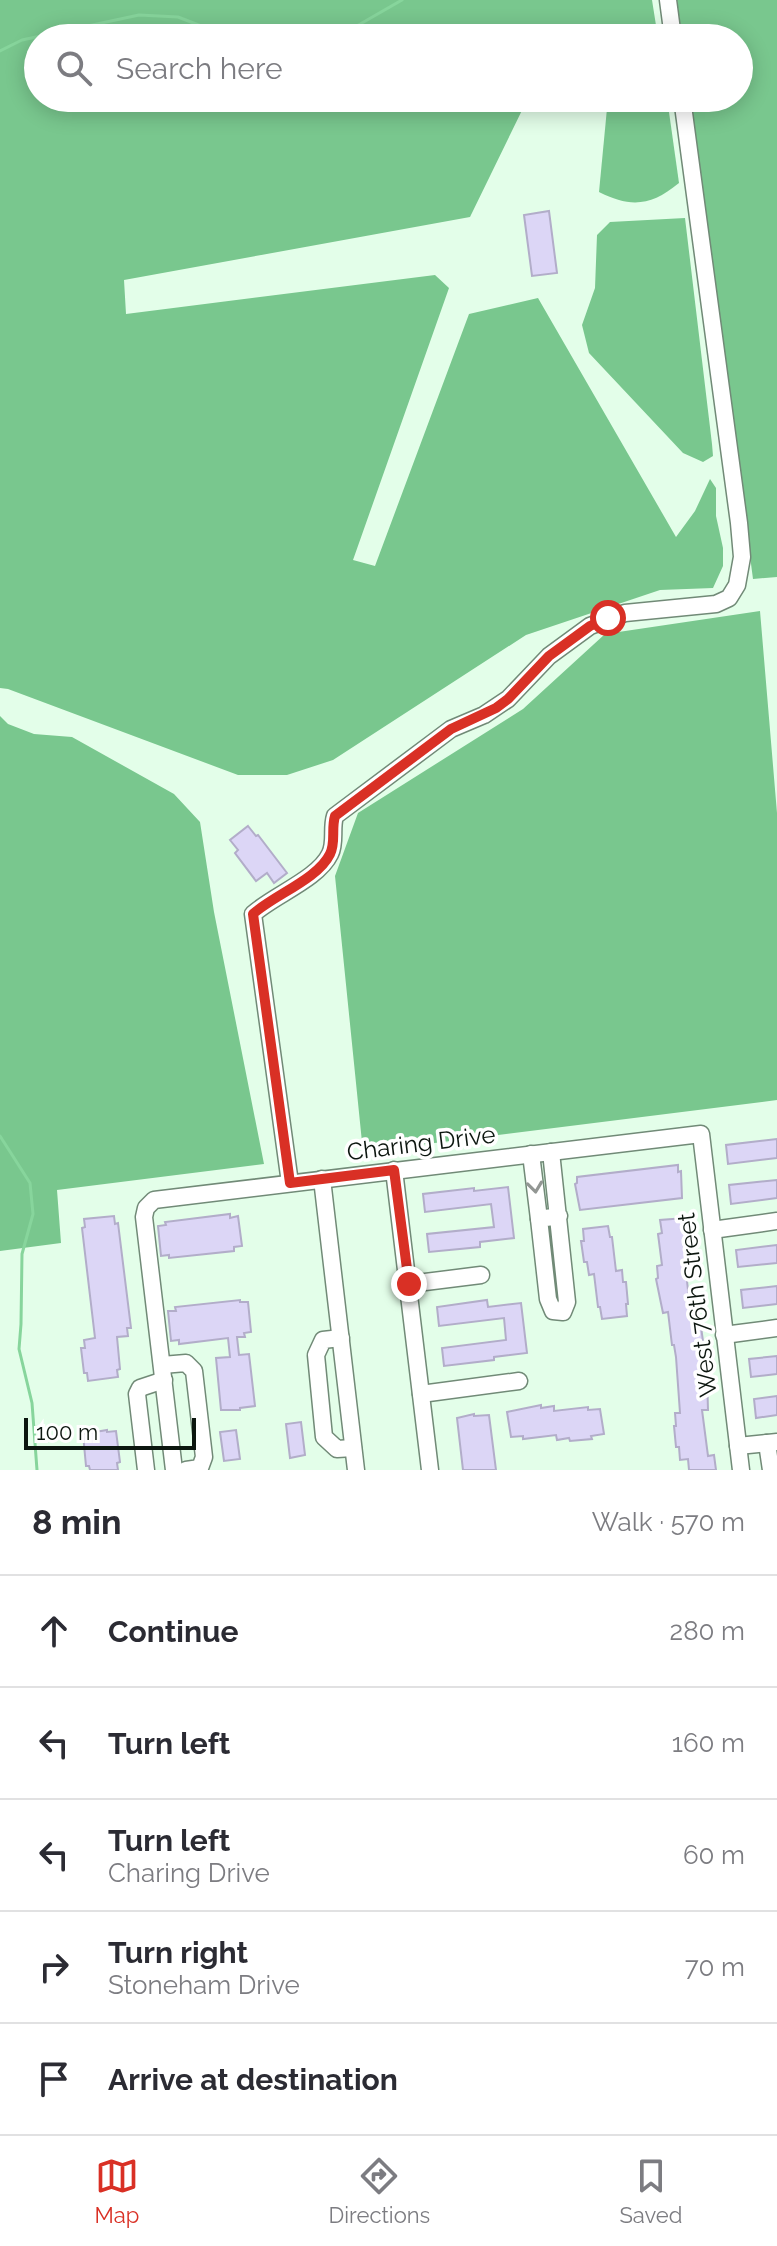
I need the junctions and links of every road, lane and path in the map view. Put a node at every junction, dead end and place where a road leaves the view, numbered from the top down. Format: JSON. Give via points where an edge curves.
{"nodes":[{"id":1,"x":668,"y":0,"type":"edge"},
{"id":2,"x":671,"y":24,"type":"edge"},
{"id":3,"x":684,"y":112,"type":"edge"},
{"id":4,"x":701,"y":1134,"type":"joint"},
{"id":5,"x":551,"y":1152,"type":"junction"},
{"id":6,"x":531,"y":1154,"type":"junction"},
{"id":7,"x":394,"y":1170,"type":"junction"},
{"id":8,"x":322,"y":1179,"type":"junction"},
{"id":9,"x":290,"y":1183,"type":"junction"},
{"id":10,"x":559,"y":1216,"type":"junction"},
{"id":11,"x":539,"y":1219,"type":"junction"},
{"id":12,"x":777,"y":1221,"type":"edge"},
{"id":13,"x":712,"y":1230,"type":"junction"},
{"id":14,"x":481,"y":1275,"type":"dead end"},
{"id":15,"x":409,"y":1284,"type":"junction"},
{"id":16,"x":777,"y":1328,"type":"edge"},
{"id":17,"x":724,"y":1335,"type":"junction"},
{"id":18,"x":341,"y":1338,"type":"junction"},
{"id":19,"x":163,"y":1372,"type":"junction"},
{"id":20,"x":519,"y":1381,"type":"dead end"},
{"id":21,"x":421,"y":1394,"type":"junction"},
{"id":22,"x":772,"y":1442,"type":"edge"},
{"id":23,"x":738,"y":1446,"type":"junction"},
{"id":24,"x":353,"y":1448,"type":"junction"},
{"id":25,"x":146,"y":1470,"type":"edge"},
{"id":26,"x":174,"y":1470,"type":"edge"},
{"id":27,"x":186,"y":1470,"type":"edge"},
{"id":28,"x":356,"y":1470,"type":"edge"},
{"id":29,"x":430,"y":1470,"type":"edge"},
{"id":30,"x":741,"y":1470,"type":"edge"},
{"id":31,"x":771,"y":1470,"type":"edge"}],
"edges":[{"from":1,"to":2,"type":"street"},
{"from":3,"to":9,"type":"street","via":[[739,523],[742,557],[737,585],[729,598],[716,604],[625,613],[582,631],[508,699],[451,729],[335,816],[331,852],[324,864],[253,914]]},
{"from":4,"to":5,"type":"street","name":"Charing Drive"},
{"from":4,"to":13,"type":"street","name":"West 76th Street"},
{"from":5,"to":6,"type":"street","name":"Charing Drive"},
{"from":5,"to":10,"type":"street"},
{"from":6,"to":7,"type":"street","name":"Charing Drive"},
{"from":6,"to":11,"type":"street","one_way":true},
{"from":7,"to":8,"type":"street","name":"Charing Drive"},
{"from":7,"to":15,"type":"street"},
{"from":8,"to":9,"type":"street","name":"Charing Drive"},
{"from":8,"to":18,"type":"street"},
{"from":9,"to":19,"type":"street","name":"Charing Drive","via":[[160,1198],[148,1204],[144,1217]]},
{"from":10,"to":11,"type":"street"},
{"from":10,"to":11,"type":"street","via":[[567,1302],[557,1313],[548,1299]]},
{"from":12,"to":13,"type":"street"},
{"from":13,"to":17,"type":"street","name":"West 76th Street"},
{"from":14,"to":15,"type":"street"},
{"from":15,"to":21,"type":"street"},
{"from":16,"to":17,"type":"street"},
{"from":17,"to":23,"type":"street","name":"West 76th Street"},
{"from":18,"to":24,"type":"street"},
{"from":18,"to":24,"type":"street","via":[[323,1340],[316,1355],[324,1437],[337,1449]]},
{"from":19,"to":25,"type":"street","via":[[137,1394]]},
{"from":19,"to":26,"type":"street"},
{"from":19,"to":27,"type":"street","via":[[186,1363],[194,1371],[204,1457],[200,1468]]},
{"from":20,"to":21,"type":"street"},
{"from":21,"to":29,"type":"street"},
{"from":22,"to":23,"type":"street"},
{"from":22,"to":31,"type":"street"},
{"from":23,"to":30,"type":"street","name":"West 76th Street"},
{"from":24,"to":28,"type":"street"}]}
